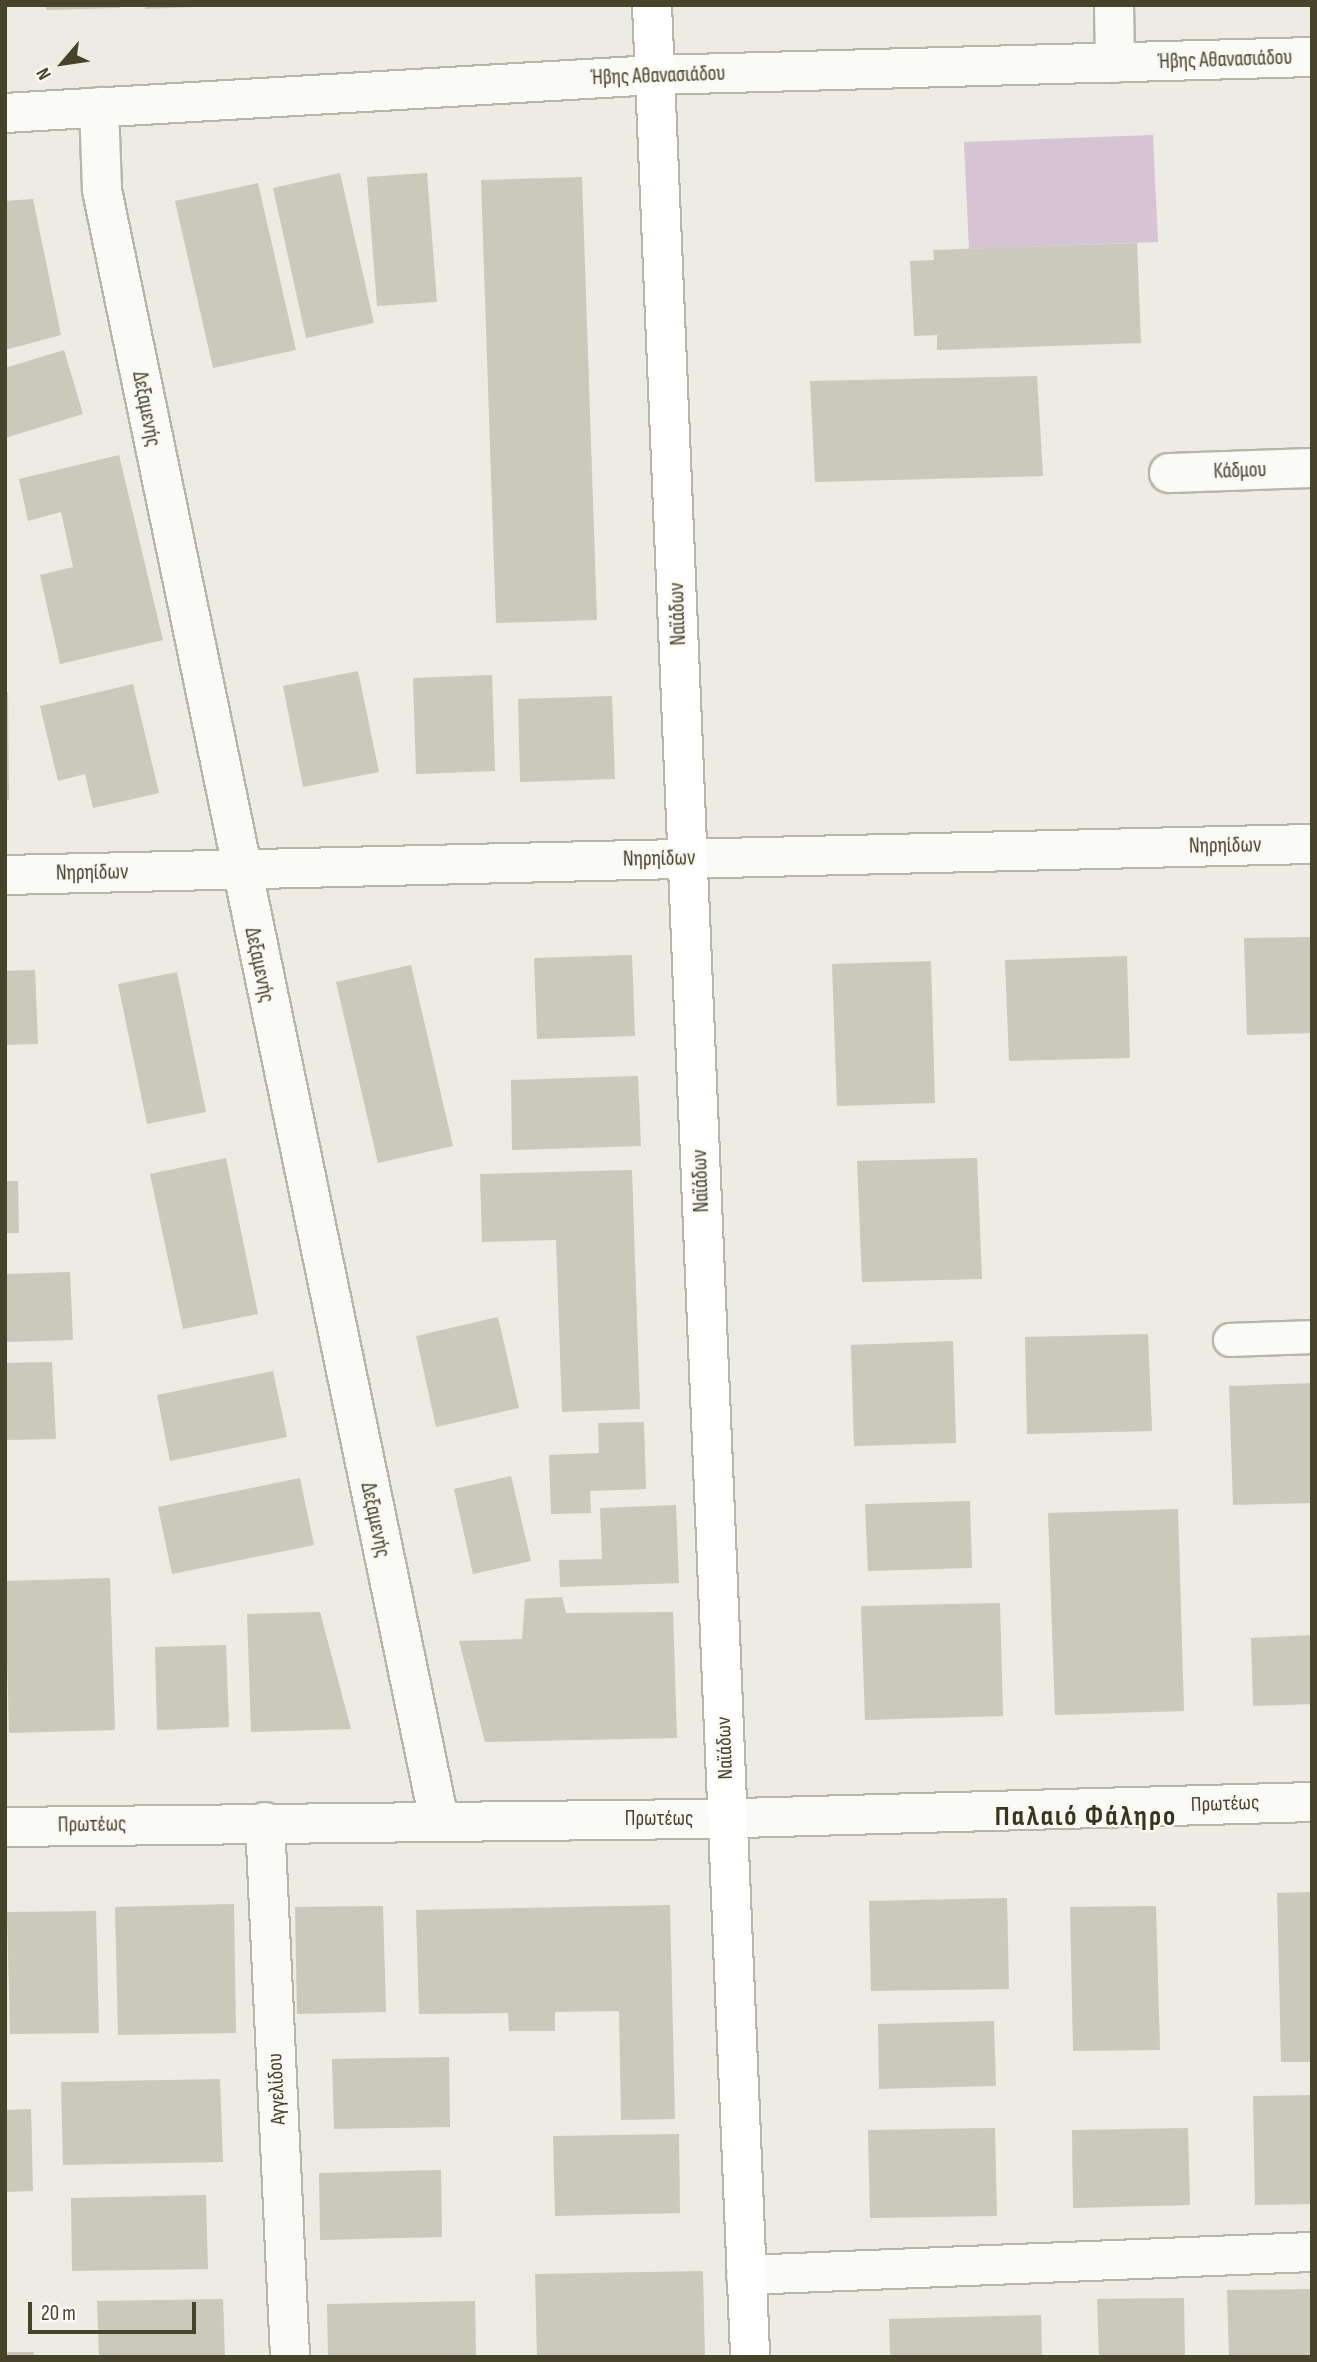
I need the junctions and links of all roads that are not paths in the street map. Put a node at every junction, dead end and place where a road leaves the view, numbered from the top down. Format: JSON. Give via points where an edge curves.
{"nodes":[{"id":1,"x":652,"y":5,"type":"edge"},
{"id":2,"x":1114,"y":5,"type":"edge"},
{"id":3,"x":1312,"y":57,"type":"edge"},
{"id":4,"x":1115,"y":63,"type":"junction"},
{"id":5,"x":656,"y":75,"type":"junction"},
{"id":6,"x":99,"y":107,"type":"junction"},
{"id":7,"x":5,"y":113,"type":"edge"},
{"id":8,"x":1312,"y":468,"type":"edge"},
{"id":9,"x":1169,"y":474,"type":"dead end"},
{"id":10,"x":1312,"y":844,"type":"edge"},
{"id":11,"x":688,"y":859,"type":"junction"},
{"id":12,"x":239,"y":869,"type":"junction"},
{"id":13,"x":5,"y":875,"type":"edge"},
{"id":14,"x":1312,"y":1336,"type":"edge"},
{"id":15,"x":1230,"y":1340,"type":"dead end"},
{"id":16,"x":1312,"y":1802,"type":"edge"},
{"id":17,"x":727,"y":1818,"type":"junction"},
{"id":18,"x":439,"y":1820,"type":"junction"},
{"id":19,"x":265,"y":1822,"type":"junction"},
{"id":20,"x":5,"y":1827,"type":"edge"},
{"id":21,"x":1312,"y":2252,"type":"edge"},
{"id":22,"x":746,"y":2275,"type":"junction"},
{"id":23,"x":290,"y":2357,"type":"edge"},
{"id":24,"x":750,"y":2357,"type":"edge"}],
"edges":[{"from":1,"to":5,"type":"street","name":"Ναϊάδων"},
{"from":2,"to":4,"type":"street"},
{"from":3,"to":4,"type":"street","name":"Ήβης Αθανασιάδου"},
{"from":4,"to":5,"type":"street","name":"Ήβης Αθανασιάδου"},
{"from":5,"to":6,"type":"street","name":"Ήβης Αθανασιάδου"},
{"from":5,"to":11,"type":"street","name":"Ναϊάδων"},
{"from":6,"to":7,"type":"street","name":"Ήβης Αθανασιάδου"},
{"from":6,"to":12,"type":"street","name":"Δεξαμενής","via":[[102,190]]},
{"from":8,"to":9,"type":"street","name":"Κάδμου"},
{"from":10,"to":11,"type":"street","name":"Νηρηίδων"},
{"from":11,"to":12,"type":"street","name":"Νηρηίδων"},
{"from":11,"to":17,"type":"street","name":"Ναϊάδων"},
{"from":12,"to":13,"type":"street","name":"Νηρηίδων"},
{"from":12,"to":18,"type":"street","name":"Δεξαμενής"},
{"from":14,"to":15,"type":"lane"},
{"from":16,"to":17,"type":"street","name":"Πρωτέως"},
{"from":17,"to":18,"type":"street","name":"Πρωτέως"},
{"from":17,"to":22,"type":"street","name":"Ναϊάδων"},
{"from":18,"to":19,"type":"street","name":"Πρωτέως"},
{"from":19,"to":20,"type":"street","name":"Πρωτέως"},
{"from":19,"to":23,"type":"street","name":"Αγγελίδου"},
{"from":21,"to":22,"type":"street"},
{"from":22,"to":24,"type":"street","name":"Ναϊάδων"}]}
